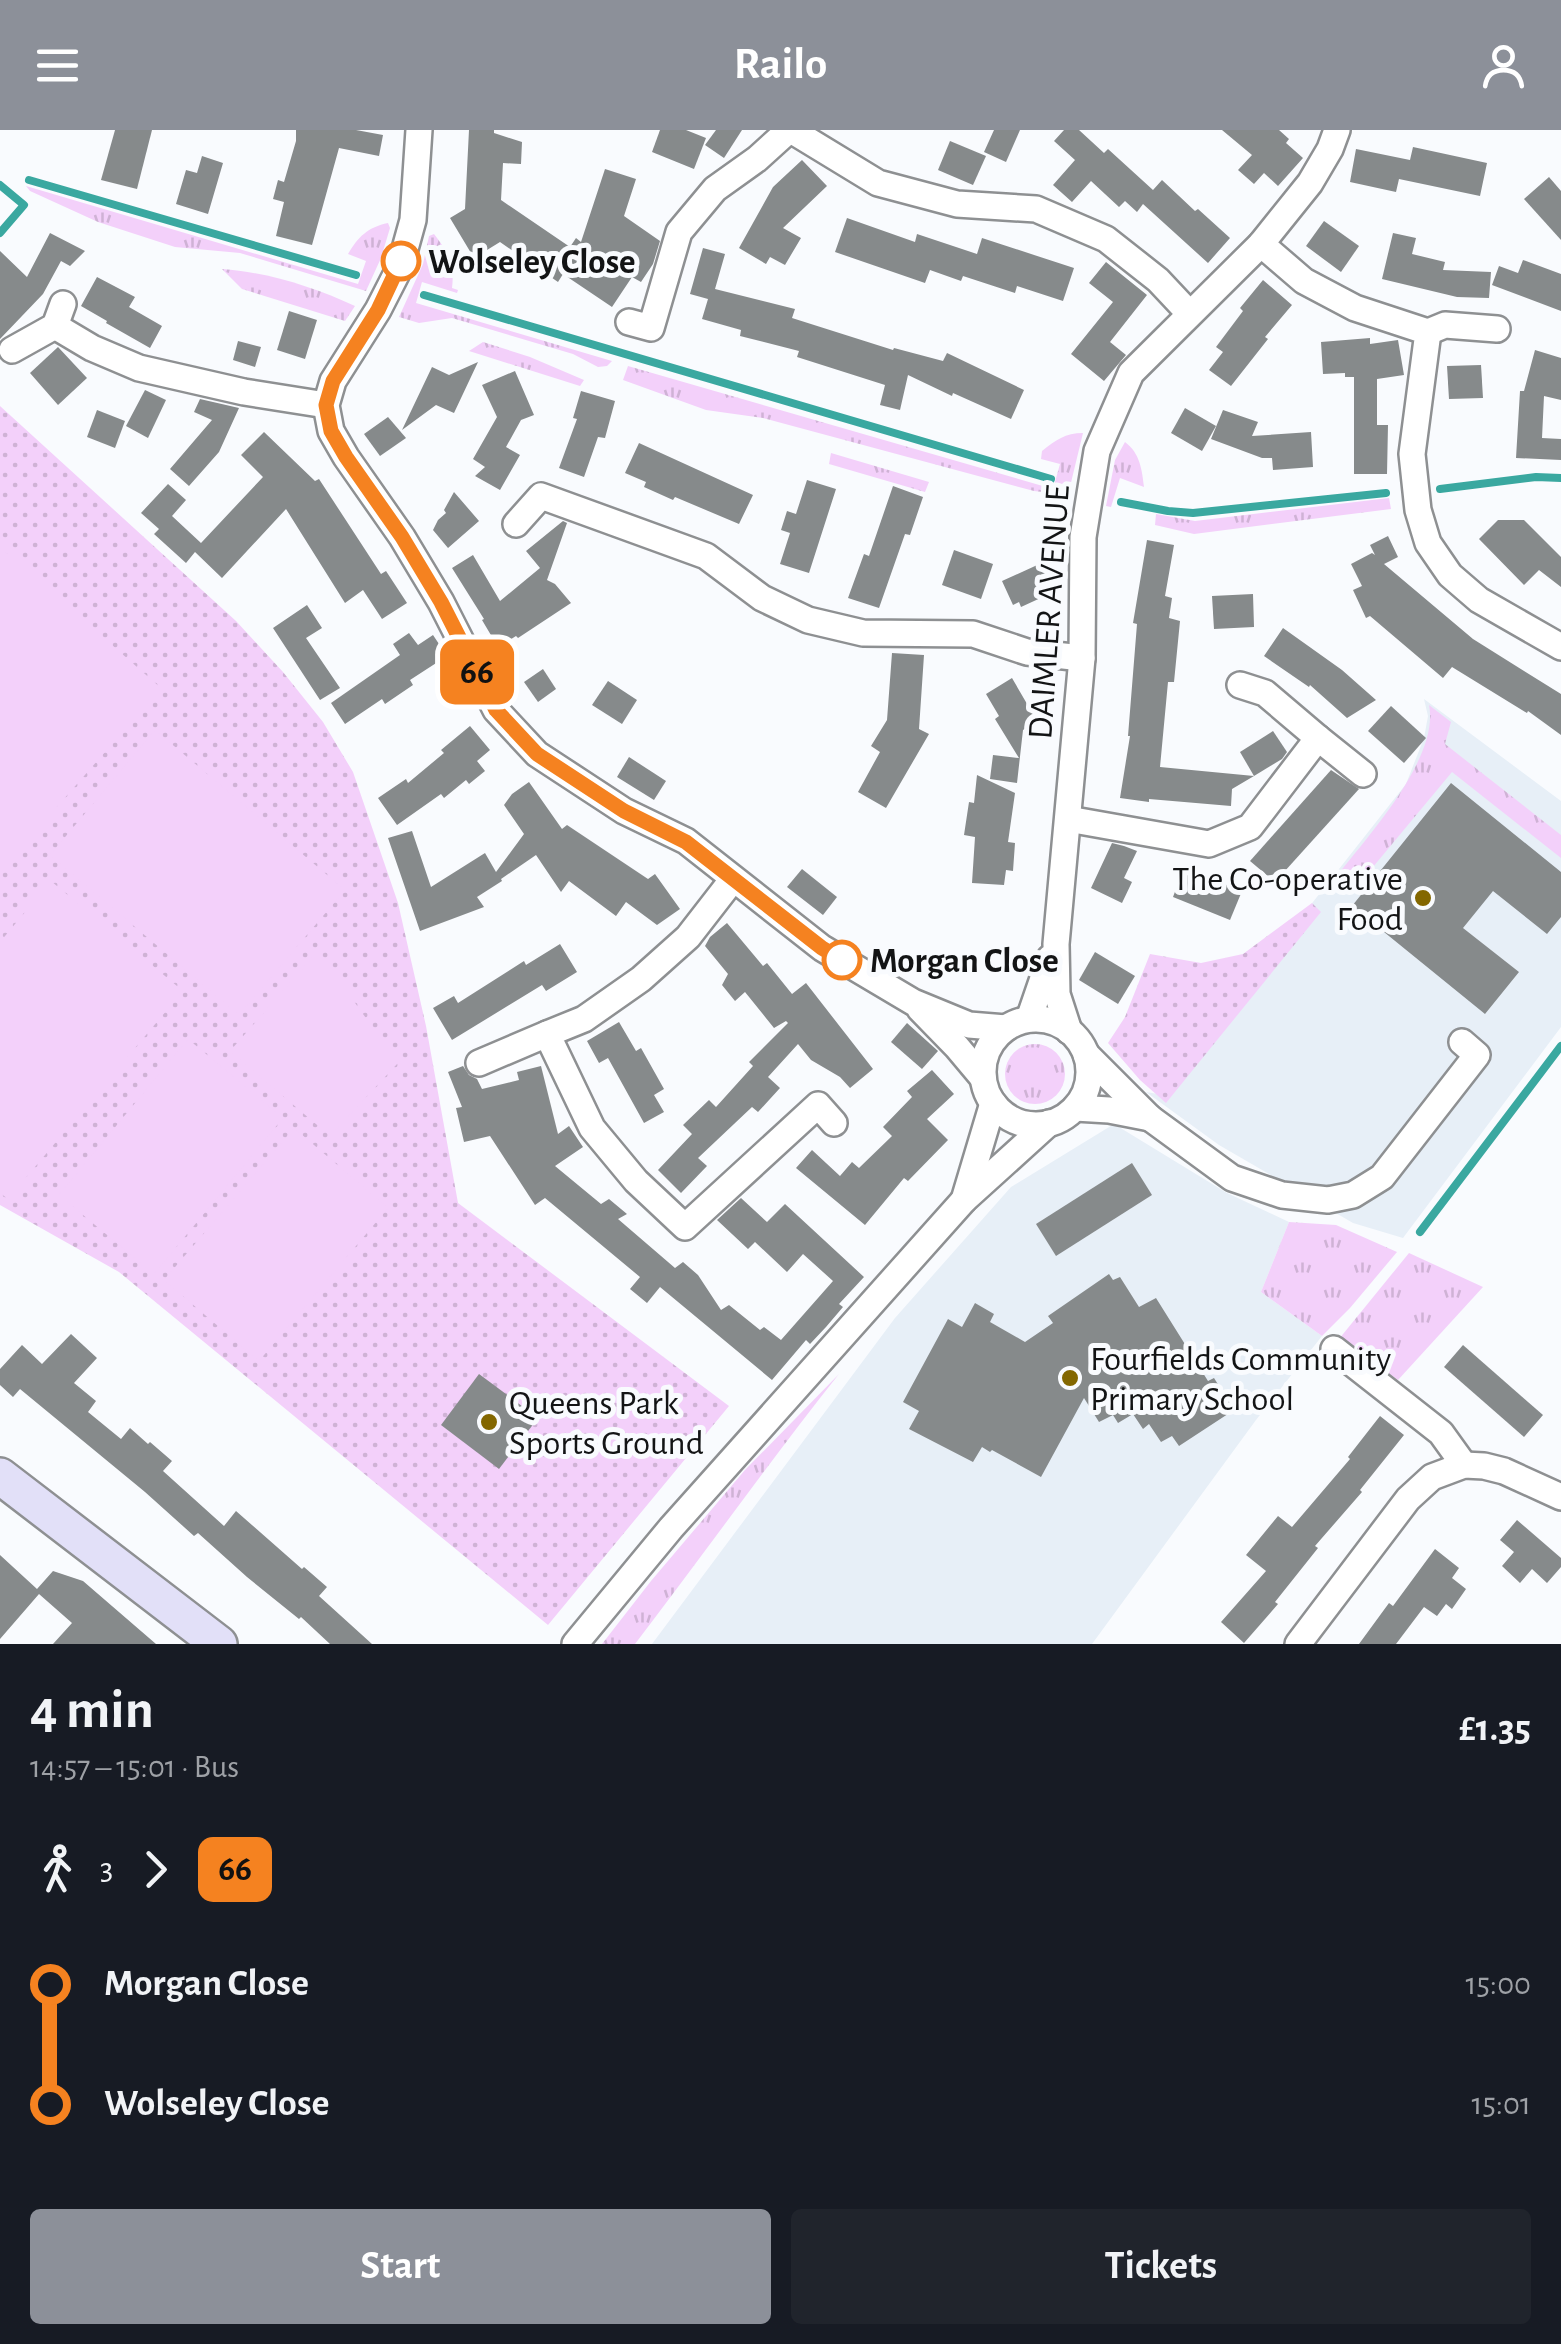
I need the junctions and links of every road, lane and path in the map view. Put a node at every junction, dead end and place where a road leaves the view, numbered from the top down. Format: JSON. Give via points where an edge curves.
{"nodes":[{"id":1,"x":419,"y":130,"type":"edge"},
{"id":2,"x":790,"y":130,"type":"edge"},
{"id":3,"x":1337,"y":130,"type":"edge"},
{"id":4,"x":1261,"y":244,"type":"junction"},
{"id":5,"x":1189,"y":313,"type":"junction"},
{"id":6,"x":629,"y":322,"type":"dead end"},
{"id":7,"x":1497,"y":330,"type":"dead end"},
{"id":8,"x":1428,"y":332,"type":"junction"},
{"id":9,"x":12,"y":350,"type":"dead end"},
{"id":10,"x":326,"y":405,"type":"junction"},
{"id":11,"x":516,"y":524,"type":"dead end"},
{"id":12,"x":1561,"y":647,"type":"edge"},
{"id":13,"x":1082,"y":658,"type":"junction"},
{"id":14,"x":1240,"y":685,"type":"dead end"},
{"id":15,"x":1318,"y":738,"type":"junction"},
{"id":16,"x":1363,"y":774,"type":"dead end"},
{"id":17,"x":1068,"y":820,"type":"junction"},
{"id":18,"x":733,"y":879,"type":"junction"},
{"id":19,"x":1056,"y":944,"type":"junction"},
{"id":20,"x":913,"y":1002,"type":"junction"},
{"id":21,"x":1018,"y":1023,"type":"junction"},
{"id":22,"x":1069,"y":1031,"type":"junction"},
{"id":23,"x":546,"y":1034,"type":"junction"},
{"id":24,"x":1462,"y":1042,"type":"dead end"},
{"id":25,"x":1086,"y":1054,"type":"junction"},
{"id":26,"x":478,"y":1063,"type":"dead end"},
{"id":27,"x":983,"y":1078,"type":"junction"},
{"id":28,"x":993,"y":1103,"type":"junction"},
{"id":29,"x":1075,"y":1108,"type":"junction"},
{"id":30,"x":1150,"y":1118,"type":"junction"},
{"id":31,"x":834,"y":1123,"type":"dead end"},
{"id":32,"x":1049,"y":1124,"type":"junction"},
{"id":33,"x":964,"y":1200,"type":"junction"},
{"id":34,"x":1334,"y":1349,"type":"dead end"},
{"id":35,"x":1464,"y":1465,"type":"junction"},
{"id":36,"x":0,"y":1476,"type":"edge"},
{"id":37,"x":1561,"y":1497,"type":"edge"},
{"id":38,"x":219,"y":1644,"type":"edge"},
{"id":39,"x":575,"y":1644,"type":"edge"},
{"id":40,"x":1298,"y":1644,"type":"edge"}],
"edges":[{"from":1,"to":10,"type":"street","via":[[413,220],[400,267],[333,381]]},
{"from":2,"to":5,"type":"street","via":[[878,183],[957,204],[1036,209],[1106,239]]},
{"from":2,"to":6,"type":"street","via":[[715,189],[679,232],[652,328]]},
{"from":3,"to":4,"type":"street","name":"DAIMLER AVENUE","via":[[1310,183]]},
{"from":4,"to":5,"type":"street","name":"DAIMLER AVENUE"},
{"from":4,"to":8,"type":"street","via":[[1304,281],[1354,308]]},
{"from":5,"to":13,"type":"street","name":"DAIMLER AVENUE","via":[[1131,373],[1096,451],[1082,537]]},
{"from":7,"to":8,"type":"street","via":[[1445,325]]},
{"from":8,"to":12,"type":"street","via":[[1412,454],[1428,543],[1479,600]]},
{"from":9,"to":10,"type":"street","via":[[59,315],[92,348],[139,368]]},
{"from":10,"to":18,"type":"street","via":[[331,431],[441,602],[496,710],[559,770],[686,842]]},
{"from":11,"to":13,"type":"street","via":[[540,483],[706,556],[762,598],[808,620],[863,633],[973,634],[1027,652]]},
{"from":13,"to":17,"type":"street","name":"DAIMLER AVENUE"},
{"from":14,"to":15,"type":"street","via":[[1265,693]]},
{"from":15,"to":16,"type":"street"},
{"from":15,"to":17,"type":"street","via":[[1250,827],[1209,844]]},
{"from":17,"to":19,"type":"street","name":"DAIMLER AVENUE"},
{"from":18,"to":20,"type":"street","via":[[822,948]]},
{"from":18,"to":23,"type":"street","via":[[688,937],[641,979],[584,1019]]},
{"from":19,"to":21,"type":"street","name":"DAIMLER AVENUE"},
{"from":19,"to":22,"type":"street","name":"DAIMLER AVENUE","via":[[1057,994]]},
{"from":20,"to":21,"type":"street","via":[[969,1025]]},
{"from":20,"to":27,"type":"street"},
{"from":21,"to":22,"type":"street","via":[[1054,1022]]},
{"from":21,"to":27,"type":"street","via":[[988,1049]]},
{"from":22,"to":25,"type":"street"},
{"from":23,"to":26,"type":"street"},
{"from":23,"to":31,"type":"street","via":[[592,1128],[685,1227],[818,1105]]},
{"from":24,"to":30,"type":"street","via":[[1478,1055],[1382,1177],[1352,1196],[1282,1195],[1232,1178]]},
{"from":25,"to":29,"type":"street","via":[[1088,1080]]},
{"from":25,"to":30,"type":"street"},
{"from":27,"to":28,"type":"street"},
{"from":28,"to":32,"type":"street","via":[[1021,1123]]},
{"from":28,"to":33,"type":"street"},
{"from":29,"to":30,"type":"street"},
{"from":29,"to":32,"type":"street"},
{"from":32,"to":33,"type":"street"},
{"from":33,"to":39,"type":"street"},
{"from":34,"to":35,"type":"street","via":[[1441,1433]]},
{"from":35,"to":37,"type":"street","via":[[1504,1471]]},
{"from":35,"to":40,"type":"street","via":[[1432,1476],[1408,1499]]},
{"from":36,"to":38,"type":"main road"}]}
